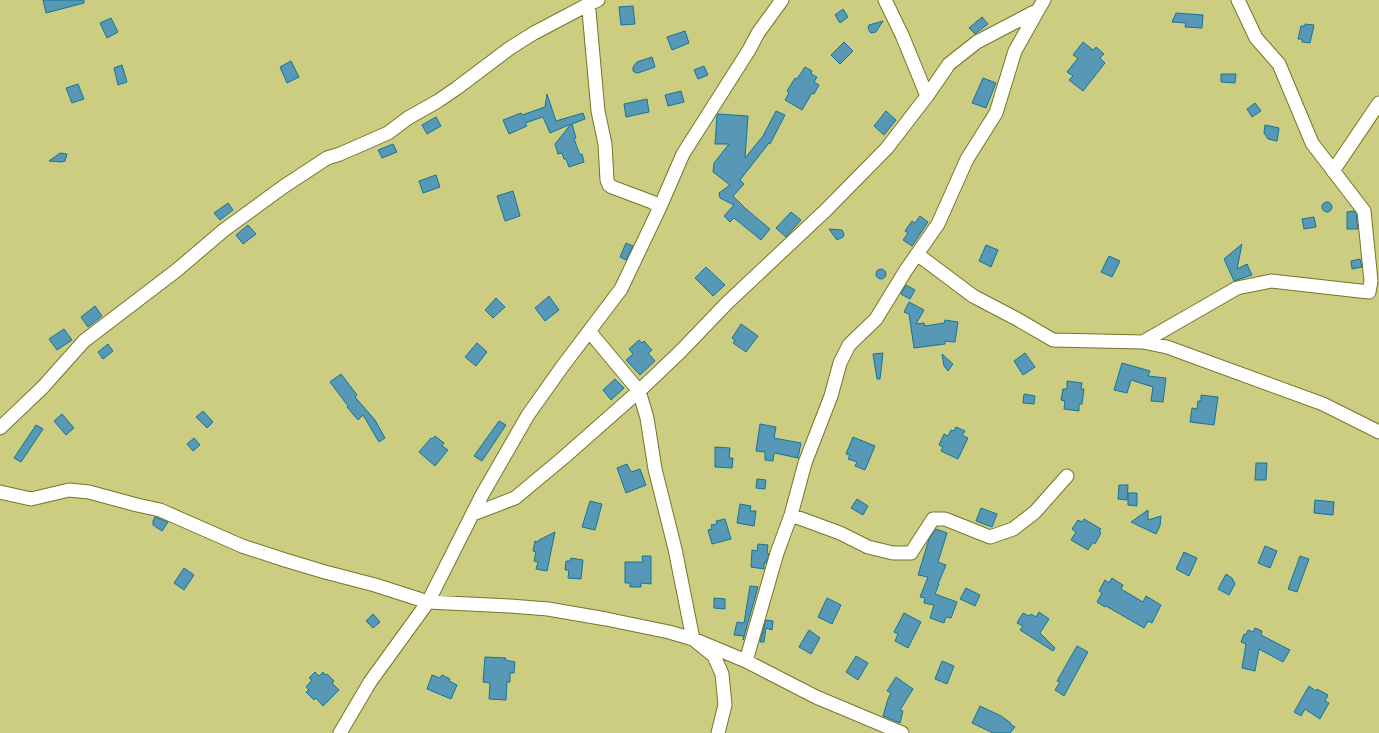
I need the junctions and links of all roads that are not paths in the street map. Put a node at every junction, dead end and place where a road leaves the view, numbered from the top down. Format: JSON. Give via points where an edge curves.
{"nodes":[{"id":1,"x":782,"y":0,"type":"edge"},
{"id":2,"x":885,"y":0,"type":"edge"},
{"id":3,"x":1238,"y":0,"type":"edge"},
{"id":4,"x":592,"y":1,"type":"edge"},
{"id":5,"x":1041,"y":5,"type":"edge"},
{"id":6,"x":927,"y":96,"type":"junction"},
{"id":7,"x":1379,"y":102,"type":"edge"},
{"id":8,"x":1333,"y":170,"type":"junction"},
{"id":9,"x":660,"y":207,"type":"junction"},
{"id":10,"x":917,"y":254,"type":"junction"},
{"id":11,"x":589,"y":331,"type":"junction"},
{"id":12,"x":1143,"y":342,"type":"junction"},
{"id":13,"x":639,"y":391,"type":"junction"},
{"id":14,"x":0,"y":428,"type":"edge"},
{"id":15,"x":1379,"y":432,"type":"edge"},
{"id":16,"x":1067,"y":476,"type":"dead end"},
{"id":17,"x":0,"y":492,"type":"edge"},
{"id":18,"x":473,"y":514,"type":"junction"},
{"id":19,"x":791,"y":515,"type":"junction"},
{"id":20,"x":428,"y":602,"type":"junction"},
{"id":21,"x":693,"y":639,"type":"junction"},
{"id":22,"x":746,"y":661,"type":"junction"},
{"id":23,"x":340,"y":733,"type":"edge"},
{"id":24,"x":718,"y":733,"type":"edge"},
{"id":25,"x":902,"y":733,"type":"edge"}],
"edges":[{"from":1,"to":9,"type":"street","via":[[758,33],[682,154]]},
{"from":2,"to":6,"type":"street"},
{"from":3,"to":8,"type":"street","via":[[1256,38],[1279,64],[1312,143]]},
{"from":4,"to":9,"type":"street","via":[[598,111],[605,144],[606,180],[608,185]]},
{"from":4,"to":14,"type":"street","via":[[510,48],[457,88],[388,133],[327,158],[245,214],[84,342],[43,387]]},
{"from":5,"to":6,"type":"street","via":[[977,42],[949,64]]},
{"from":5,"to":10,"type":"street","via":[[1015,52],[996,113],[967,159],[938,224]]},
{"from":6,"to":13,"type":"street","via":[[887,148]]},
{"from":7,"to":8,"type":"street"},
{"from":8,"to":12,"type":"street","via":[[1364,211],[1371,282],[1369,292],[1271,281],[1237,288]]},
{"from":9,"to":11,"type":"street","via":[[621,289]]},
{"from":10,"to":12,"type":"street","via":[[973,296],[1053,340]]},
{"from":10,"to":19,"type":"street","via":[[876,319],[849,345],[840,362],[831,396],[805,463]]},
{"from":11,"to":13,"type":"street"},
{"from":11,"to":18,"type":"street","via":[[528,415]]},
{"from":12,"to":15,"type":"street","via":[[1167,347],[1323,404]]},
{"from":13,"to":18,"type":"street","via":[[515,498]]},
{"from":13,"to":21,"type":"street","via":[[647,418],[655,469]]},
{"from":16,"to":19,"type":"street","via":[[1035,512],[1013,529],[990,537],[945,519],[933,519],[911,553],[893,553],[868,547],[840,533]]},
{"from":17,"to":20,"type":"street","via":[[31,499],[69,490],[89,492],[160,510],[242,546]]},
{"from":18,"to":20,"type":"street"},
{"from":19,"to":22,"type":"street","via":[[777,553]]},
{"from":20,"to":21,"type":"street","via":[[548,609]]},
{"from":20,"to":23,"type":"street","via":[[370,682]]},
{"from":21,"to":22,"type":"street"},
{"from":21,"to":24,"type":"street","via":[[714,656],[722,674],[725,705]]},
{"from":22,"to":25,"type":"street","via":[[816,697]]}]}
